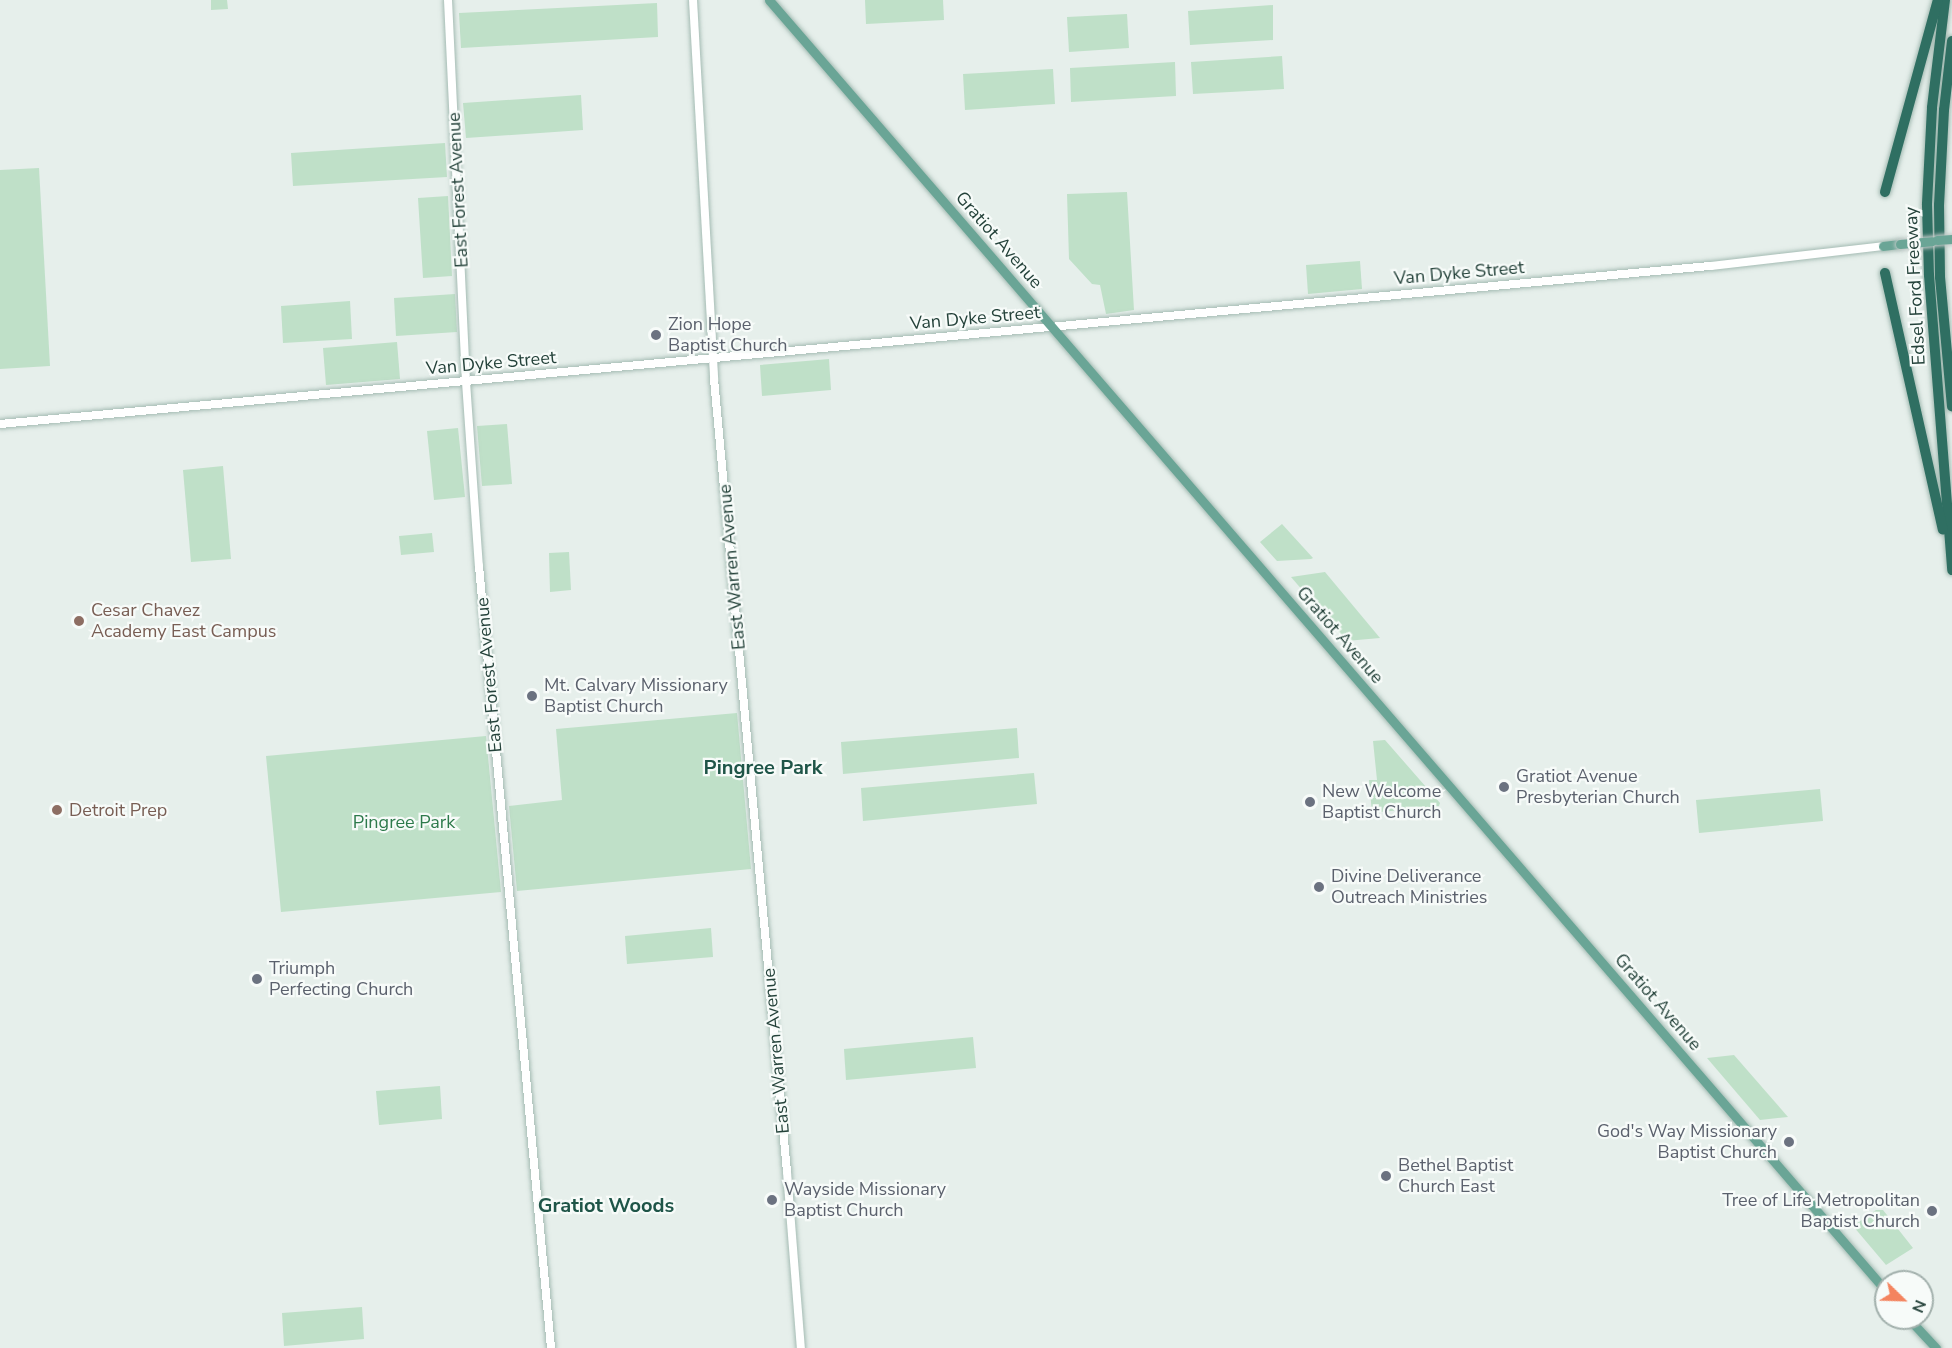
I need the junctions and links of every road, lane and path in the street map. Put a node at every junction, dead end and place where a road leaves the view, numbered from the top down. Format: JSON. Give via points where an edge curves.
{"nodes":[{"id":1,"x":448,"y":0,"type":"edge"},
{"id":2,"x":693,"y":0,"type":"edge"},
{"id":3,"x":769,"y":0,"type":"edge"},
{"id":4,"x":1938,"y":0,"type":"edge"},
{"id":5,"x":1945,"y":0,"type":"edge"},
{"id":6,"x":1952,"y":41,"type":"edge"},
{"id":7,"x":1884,"y":192,"type":"dead end"},
{"id":8,"x":1952,"y":239,"type":"edge"},
{"id":9,"x":1882,"y":246,"type":"joint"},
{"id":10,"x":1885,"y":273,"type":"dead end"},
{"id":11,"x":1052,"y":328,"type":"junction"},
{"id":12,"x":713,"y":359,"type":"junction"},
{"id":13,"x":466,"y":382,"type":"junction"},
{"id":14,"x":1952,"y":406,"type":"edge"},
{"id":15,"x":0,"y":424,"type":"edge"},
{"id":16,"x":1952,"y":565,"type":"edge"},
{"id":17,"x":1874,"y":1277,"type":"edge"},
{"id":18,"x":1919,"y":1330,"type":"edge"},
{"id":19,"x":551,"y":1348,"type":"edge"},
{"id":20,"x":801,"y":1348,"type":"edge"},
{"id":21,"x":1936,"y":1348,"type":"edge"}],
"edges":[{"from":1,"to":13,"type":"main road","name":"East Forest Avenue"},
{"from":2,"to":12,"type":"main road","name":"East Warren Avenue"},
{"from":3,"to":11,"type":"main road","name":"Gratiot Avenue"},
{"from":4,"to":7,"type":"highway"},
{"from":5,"to":16,"type":"highway","name":"Edsel Ford Freeway","via":[[1932,108],[1927,205]]},
{"from":6,"to":14,"type":"highway","name":"Edsel Ford Freeway","via":[[1938,205],[1940,277]]},
{"from":8,"to":9,"type":"main road","name":"Van Dyke Street","bridge":true},
{"from":9,"to":11,"type":"main road","name":"Van Dyke Street","via":[[1761,262]]},
{"from":10,"to":16,"type":"highway"},
{"from":11,"to":12,"type":"main road","name":"Van Dyke Street"},
{"from":11,"to":17,"type":"main road","name":"Gratiot Avenue"},
{"from":12,"to":13,"type":"main road","name":"Van Dyke Street"},
{"from":12,"to":20,"type":"main road","name":"East Warren Avenue"},
{"from":13,"to":15,"type":"main road","name":"Van Dyke Street"},
{"from":13,"to":19,"type":"main road","name":"East Forest Avenue","via":[[479,566]]},
{"from":18,"to":21,"type":"main road"}]}
